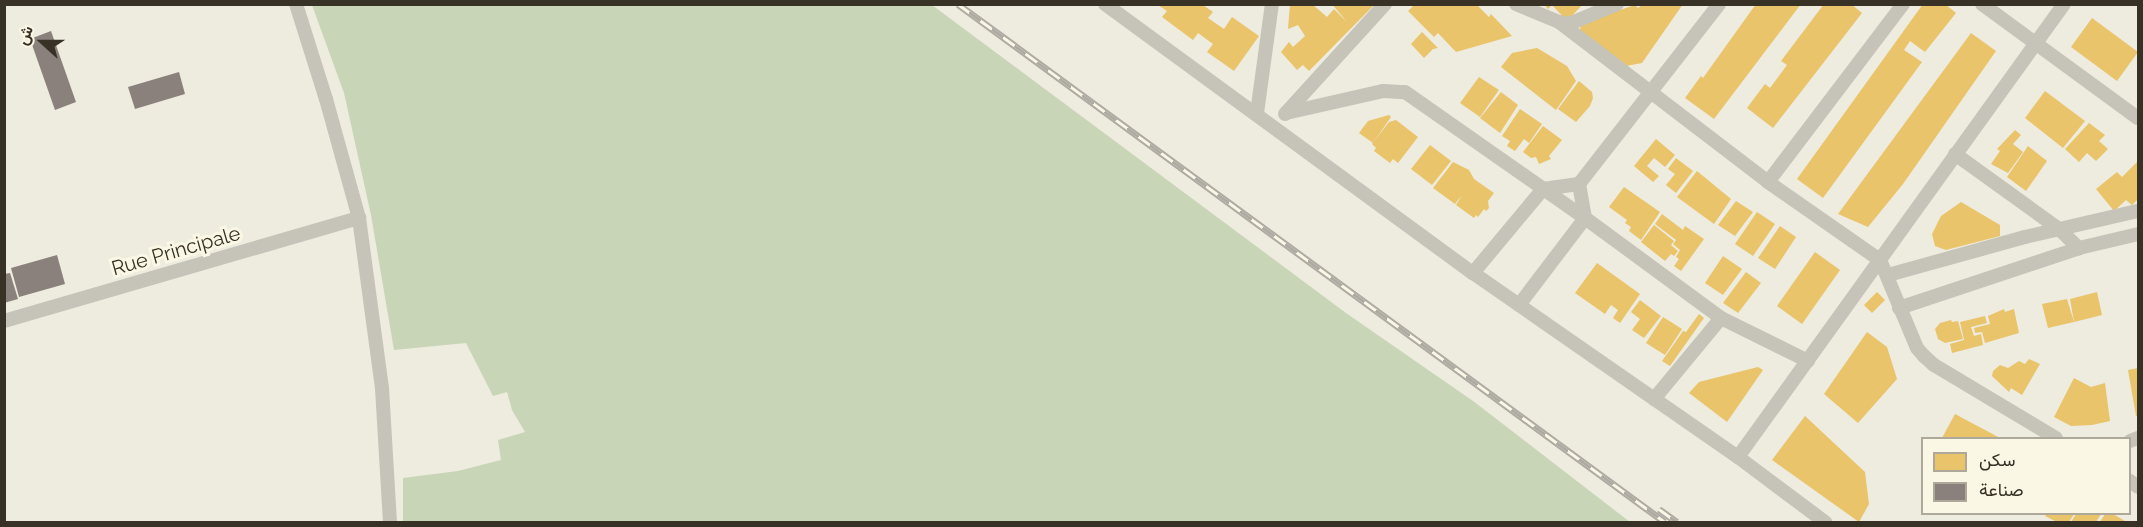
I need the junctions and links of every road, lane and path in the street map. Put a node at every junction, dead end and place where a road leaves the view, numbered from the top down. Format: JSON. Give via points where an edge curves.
{"nodes":[{"id":1,"x":296,"y":4,"type":"edge"},
{"id":2,"x":1105,"y":4,"type":"edge"},
{"id":3,"x":1272,"y":4,"type":"edge"},
{"id":4,"x":1385,"y":4,"type":"edge"},
{"id":5,"x":1516,"y":4,"type":"edge"},
{"id":6,"x":1617,"y":4,"type":"edge"},
{"id":7,"x":1903,"y":4,"type":"edge"},
{"id":8,"x":1982,"y":4,"type":"edge"},
{"id":9,"x":2064,"y":4,"type":"edge"},
{"id":10,"x":1715,"y":6,"type":"edge"},
{"id":11,"x":1559,"y":22,"type":"junction"},
{"id":12,"x":2035,"y":44,"type":"junction"},
{"id":13,"x":1649,"y":93,"type":"junction"},
{"id":14,"x":1257,"y":113,"type":"junction"},
{"id":15,"x":1286,"y":113,"type":"junction"},
{"id":16,"x":2139,"y":118,"type":"edge"},
{"id":17,"x":1274,"y":125,"type":"junction"},
{"id":18,"x":1955,"y":154,"type":"junction"},
{"id":19,"x":1768,"y":182,"type":"junction"},
{"id":20,"x":1579,"y":184,"type":"junction"},
{"id":21,"x":1543,"y":189,"type":"junction"},
{"id":22,"x":2139,"y":211,"type":"edge"},
{"id":23,"x":359,"y":218,"type":"junction"},
{"id":24,"x":1585,"y":218,"type":"junction"},
{"id":25,"x":2059,"y":229,"type":"junction"},
{"id":26,"x":2139,"y":234,"type":"edge"},
{"id":27,"x":2079,"y":248,"type":"junction"},
{"id":28,"x":1880,"y":260,"type":"junction"},
{"id":29,"x":1473,"y":273,"type":"junction"},
{"id":30,"x":1888,"y":275,"type":"junction"},
{"id":31,"x":1519,"y":305,"type":"junction"},
{"id":32,"x":1899,"y":308,"type":"junction"},
{"id":33,"x":1721,"y":318,"type":"junction"},
{"id":34,"x":4,"y":321,"type":"edge"},
{"id":35,"x":1808,"y":361,"type":"junction"},
{"id":36,"x":1654,"y":399,"type":"junction"},
{"id":37,"x":2054,"y":437,"type":"edge"},
{"id":38,"x":1738,"y":457,"type":"junction"},
{"id":39,"x":390,"y":522,"type":"edge"},
{"id":40,"x":1825,"y":522,"type":"edge"}],
"edges":[{"from":1,"to":23,"type":"street"},
{"from":2,"to":14,"type":"street"},
{"from":3,"to":14,"type":"street"},
{"from":4,"to":15,"type":"street"},
{"from":5,"to":11,"type":"street"},
{"from":6,"to":11,"type":"street","via":[[1569,24]]},
{"from":7,"to":19,"type":"street"},
{"from":8,"to":12,"type":"street"},
{"from":9,"to":12,"type":"street"},
{"from":10,"to":13,"type":"street"},
{"from":11,"to":13,"type":"street"},
{"from":12,"to":16,"type":"street"},
{"from":12,"to":18,"type":"street"},
{"from":13,"to":19,"type":"street"},
{"from":13,"to":20,"type":"street"},
{"from":14,"to":17,"type":"street"},
{"from":15,"to":17,"type":"street"},
{"from":15,"to":21,"type":"street","via":[[1383,91],[1405,92]]},
{"from":17,"to":29,"type":"street"},
{"from":18,"to":25,"type":"street"},
{"from":18,"to":28,"type":"street"},
{"from":19,"to":28,"type":"street"},
{"from":20,"to":21,"type":"street"},
{"from":20,"to":24,"type":"street"},
{"from":21,"to":24,"type":"street"},
{"from":21,"to":29,"type":"street"},
{"from":22,"to":25,"type":"street"},
{"from":23,"to":34,"type":"street","name":"Rue Principale"},
{"from":23,"to":39,"type":"street","via":[[382,388]]},
{"from":24,"to":31,"type":"street"},
{"from":24,"to":33,"type":"street"},
{"from":25,"to":27,"type":"street"},
{"from":25,"to":30,"type":"street"},
{"from":26,"to":27,"type":"street"},
{"from":27,"to":32,"type":"street"},
{"from":28,"to":30,"type":"street"},
{"from":28,"to":35,"type":"street"},
{"from":29,"to":31,"type":"street"},
{"from":30,"to":32,"type":"street"},
{"from":31,"to":36,"type":"street"},
{"from":32,"to":37,"type":"street","via":[[1917,348],[1935,365]]},
{"from":33,"to":35,"type":"street"},
{"from":33,"to":36,"type":"street"},
{"from":35,"to":38,"type":"street"},
{"from":36,"to":38,"type":"street"},
{"from":38,"to":40,"type":"street"}]}
